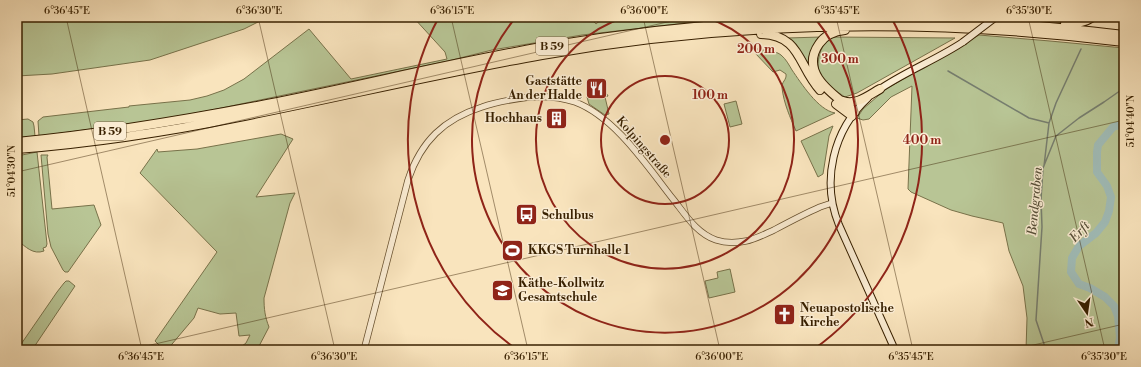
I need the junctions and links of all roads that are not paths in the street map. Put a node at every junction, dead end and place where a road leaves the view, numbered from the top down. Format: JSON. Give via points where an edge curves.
{"nodes":[{"id":1,"x":996,"y":17,"type":"edge"},
{"id":2,"x":1093,"y":17,"type":"edge"},
{"id":3,"x":1121,"y":17,"type":"edge"},
{"id":4,"x":1124,"y":21,"type":"edge"},
{"id":5,"x":1008,"y":23,"type":"junction"},
{"id":6,"x":902,"y":26,"type":"junction"},
{"id":7,"x":721,"y":32,"type":"junction"},
{"id":8,"x":1124,"y":35,"type":"edge"},
{"id":9,"x":1124,"y":42,"type":"edge"},
{"id":10,"x":880,"y":89,"type":"junction"},
{"id":11,"x":841,"y":100,"type":"junction"},
{"id":12,"x":854,"y":114,"type":"junction"},
{"id":13,"x":17,"y":142,"type":"edge"},
{"id":14,"x":17,"y":149,"type":"edge"},
{"id":15,"x":832,"y":203,"type":"junction"},
{"id":16,"x":364,"y":350,"type":"edge"},
{"id":17,"x":895,"y":350,"type":"edge"}],
"edges":[{"from":1,"to":10,"type":"main road","bridge":true,"via":[[963,42]]},
{"from":2,"to":5,"type":"highway","via":[[1073,24],[1028,21]]},
{"from":3,"to":4,"type":"highway"},
{"from":5,"to":8,"type":"highway","number":"B 59"},
{"from":5,"to":13,"type":"highway","number":"B 59","via":[[806,20],[726,24],[629,34],[498,55],[178,121]]},
{"from":6,"to":7,"type":"highway","number":"B 59","via":[[805,27]]},
{"from":6,"to":9,"type":"highway","number":"B 59","via":[[1010,30]]},
{"from":6,"to":11,"type":"highway","via":[[884,30],[838,31],[819,44],[813,60],[816,74],[824,86]]},
{"from":7,"to":12,"type":"highway","via":[[736,35],[769,34],[784,39],[795,49],[817,86]]},
{"from":7,"to":14,"type":"highway","number":"B 59","via":[[563,51],[206,123],[114,138]]},
{"from":10,"to":11,"type":"highway","via":[[855,102],[846,103]]},
{"from":10,"to":12,"type":"main road"},
{"from":11,"to":12,"type":"highway"},
{"from":12,"to":15,"type":"main road","via":[[841,134],[833,158],[830,182]]},
{"from":15,"to":16,"type":"street","name":"Kolpingstraße","via":[[750,240],[718,240],[706,236],[694,226],[632,147],[595,112],[576,102],[552,97],[520,98],[488,105],[461,115],[445,125],[417,157],[408,180]]},
{"from":15,"to":17,"type":"main road","via":[[839,225]]}]}
